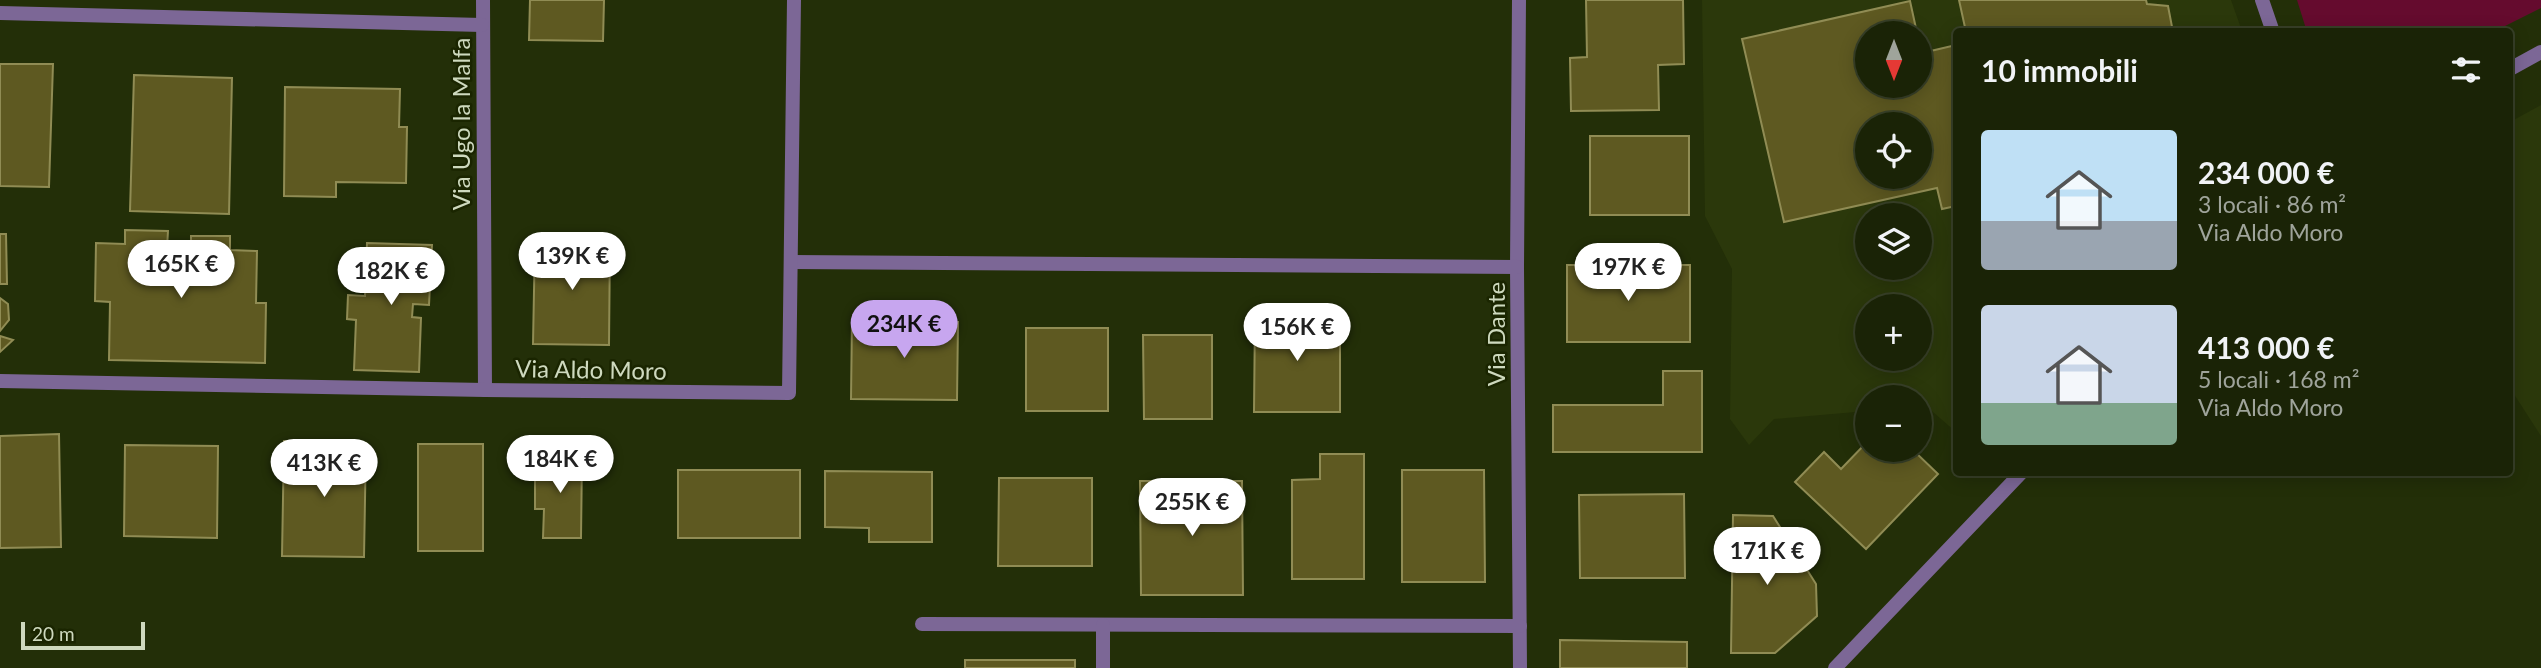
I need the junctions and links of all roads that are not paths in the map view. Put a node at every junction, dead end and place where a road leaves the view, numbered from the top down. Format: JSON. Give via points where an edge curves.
{"nodes":[{"id":1,"x":483,"y":0,"type":"edge"},
{"id":2,"x":794,"y":0,"type":"edge"},
{"id":3,"x":1519,"y":0,"type":"edge"},
{"id":4,"x":2262,"y":0,"type":"edge"},
{"id":5,"x":0,"y":13,"type":"edge"},
{"id":6,"x":482,"y":24,"type":"junction"},
{"id":7,"x":2272,"y":28,"type":"edge"},
{"id":8,"x":2541,"y":52,"type":"edge"},
{"id":9,"x":2513,"y":67,"type":"edge"},
{"id":10,"x":791,"y":262,"type":"junction"},
{"id":11,"x":1517,"y":267,"type":"junction"},
{"id":12,"x":0,"y":381,"type":"edge"},
{"id":13,"x":485,"y":390,"type":"junction"},
{"id":14,"x":2018,"y":476,"type":"edge"},
{"id":15,"x":922,"y":624,"type":"dead end"},
{"id":16,"x":1103,"y":625,"type":"junction"},
{"id":17,"x":1520,"y":626,"type":"junction"},
{"id":18,"x":1103,"y":668,"type":"edge"},
{"id":19,"x":1520,"y":668,"type":"edge"},
{"id":20,"x":1835,"y":668,"type":"edge"}],
"edges":[{"from":1,"to":6,"type":"street","name":"Via Ugo la Malfa"},
{"from":2,"to":10,"type":"street","name":"Via Aldo Moro"},
{"from":3,"to":11,"type":"street","name":"Via Dante"},
{"from":4,"to":7,"type":"street"},
{"from":5,"to":6,"type":"street"},
{"from":6,"to":13,"type":"street","name":"Via Ugo la Malfa"},
{"from":8,"to":9,"type":"street"},
{"from":10,"to":11,"type":"street"},
{"from":10,"to":13,"type":"street","name":"Via Aldo Moro","via":[[789,393]]},
{"from":11,"to":17,"type":"street","name":"Via Dante"},
{"from":12,"to":13,"type":"street","name":"Via Aldo Moro"},
{"from":14,"to":20,"type":"street"},
{"from":15,"to":16,"type":"street"},
{"from":16,"to":17,"type":"street"},
{"from":16,"to":18,"type":"street"},
{"from":17,"to":19,"type":"street","name":"Via Dante"}]}
